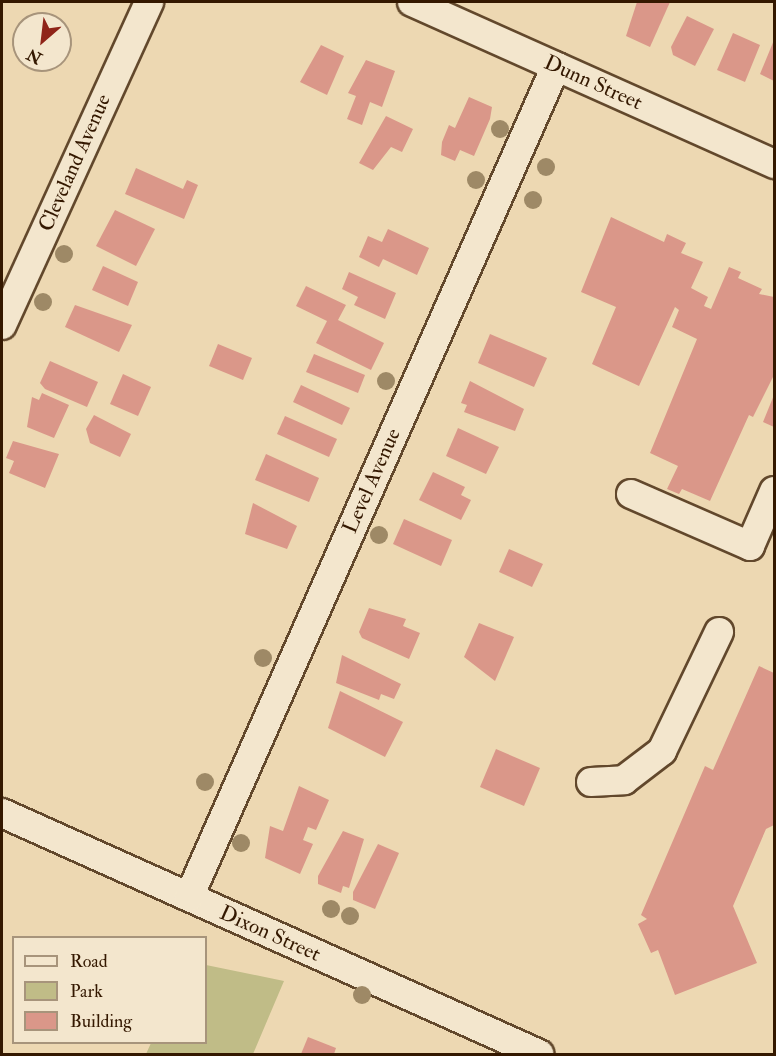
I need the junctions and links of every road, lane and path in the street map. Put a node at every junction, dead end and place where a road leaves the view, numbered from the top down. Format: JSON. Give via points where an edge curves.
{"nodes":[{"id":1,"x":148,"y":2,"type":"edge"},
{"id":2,"x":412,"y":2,"type":"edge"},
{"id":3,"x":556,"y":66,"type":"junction"},
{"id":4,"x":774,"y":164,"type":"edge"},
{"id":5,"x":2,"y":325,"type":"edge"},
{"id":6,"x":774,"y":491,"type":"edge"},
{"id":7,"x":631,"y":495,"type":"dead end"},
{"id":8,"x":719,"y":632,"type":"dead end"},
{"id":9,"x":591,"y":782,"type":"dead end"},
{"id":10,"x":2,"y":813,"type":"edge"},
{"id":11,"x":189,"y":897,"type":"junction"},
{"id":12,"x":539,"y":1054,"type":"edge"}],
"edges":[{"from":1,"to":5,"type":"street","name":"Cleveland Avenue"},
{"from":2,"to":3,"type":"street","name":"Dunn Street"},
{"from":3,"to":4,"type":"street","name":"Dunn Street"},
{"from":3,"to":11,"type":"street","name":"Level Avenue"},
{"from":6,"to":7,"type":"street","via":[[750,546]]},
{"from":8,"to":9,"type":"street","via":[[662,751],[624,780]]},
{"from":10,"to":11,"type":"street","name":"Dixon Street"},
{"from":11,"to":12,"type":"street","name":"Dixon Street"}]}
